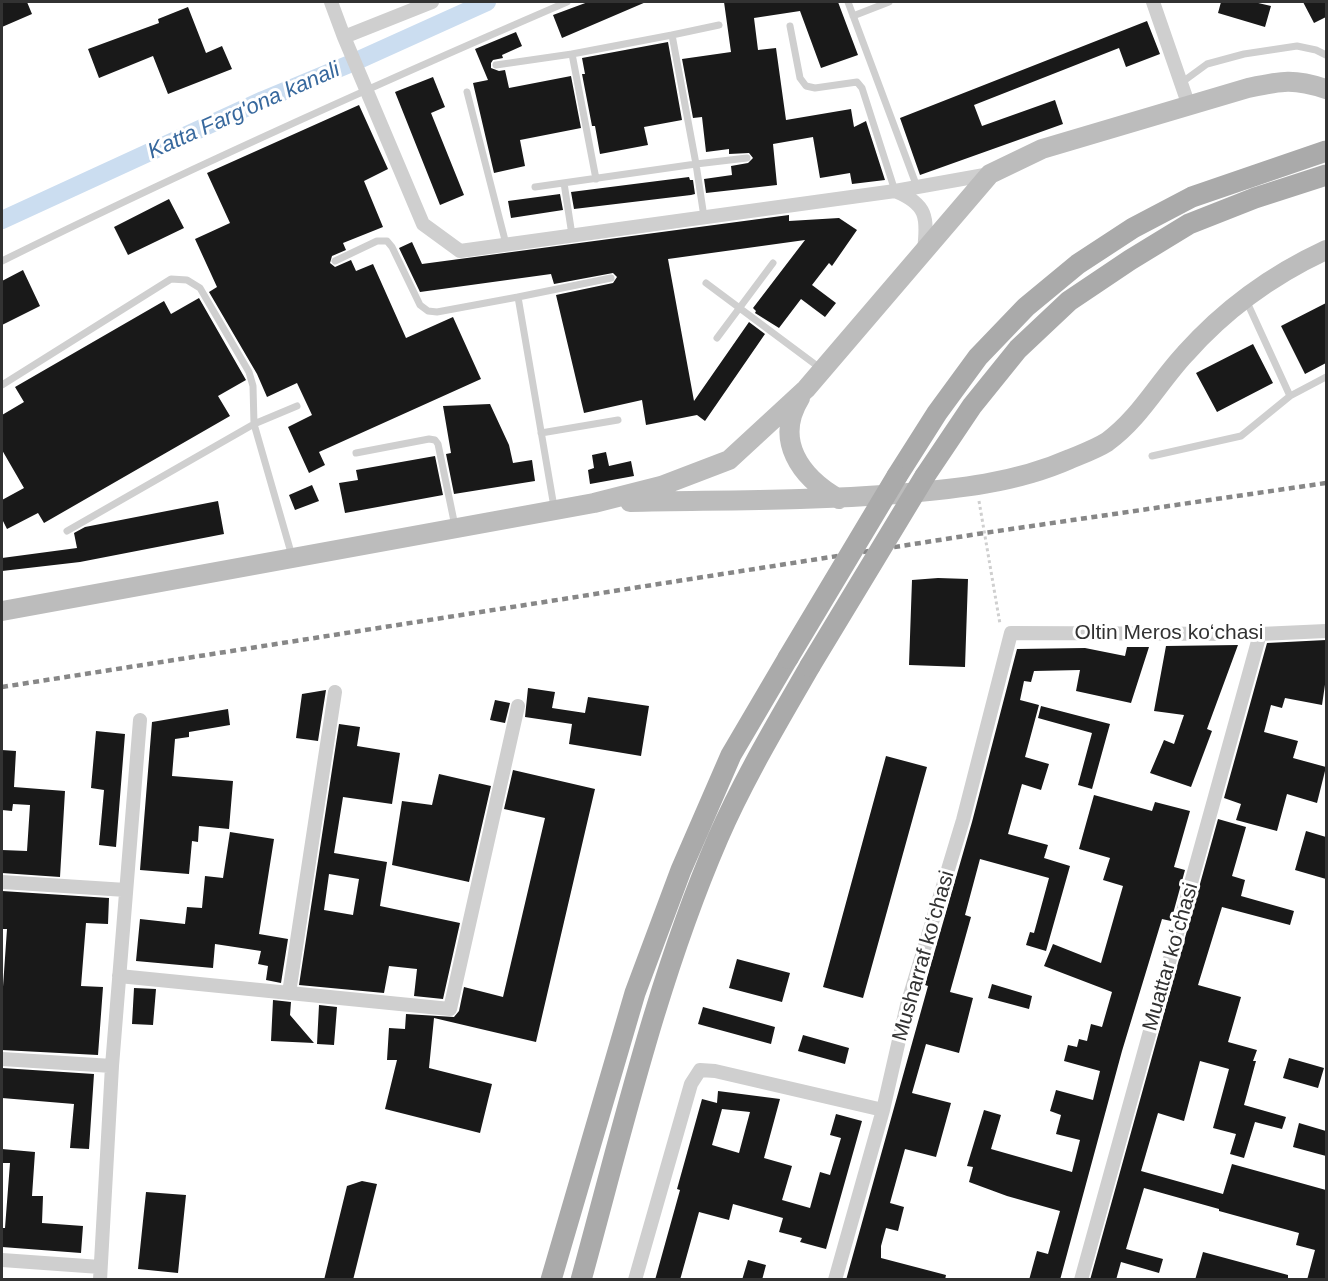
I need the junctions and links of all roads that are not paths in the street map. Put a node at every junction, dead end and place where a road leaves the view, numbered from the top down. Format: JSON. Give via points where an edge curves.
{"nodes":[{"id":1,"x":331,"y":2,"type":"edge"},
{"id":2,"x":432,"y":2,"type":"edge"},
{"id":3,"x":567,"y":2,"type":"edge"},
{"id":4,"x":848,"y":2,"type":"edge"},
{"id":5,"x":889,"y":2,"type":"edge"},
{"id":6,"x":1154,"y":2,"type":"edge"},
{"id":7,"x":853,"y":16,"type":"junction"},
{"id":8,"x":719,"y":25,"type":"dead end"},
{"id":9,"x":789,"y":26,"type":"dead end"},
{"id":10,"x":672,"y":34,"type":"junction"},
{"id":11,"x":344,"y":37,"type":"junction"},
{"id":12,"x":572,"y":54,"type":"junction"},
{"id":13,"x":1326,"y":55,"type":"edge"},
{"id":14,"x":496,"y":65,"type":"dead end"},
{"id":15,"x":1306,"y":82,"type":"junction"},
{"id":16,"x":1181,"y":83,"type":"junction"},
{"id":17,"x":1326,"y":89,"type":"edge"},
{"id":18,"x":366,"y":90,"type":"junction"},
{"id":19,"x":467,"y":92,"type":"dead end"},
{"id":20,"x":1326,"y":96,"type":"edge"},
{"id":21,"x":1189,"y":106,"type":"junction"},
{"id":22,"x":1324,"y":149,"type":"edge"},
{"id":23,"x":747,"y":158,"type":"dead end"},
{"id":24,"x":696,"y":164,"type":"junction"},
{"id":25,"x":990,"y":174,"type":"junction"},
{"id":26,"x":1326,"y":175,"type":"edge"},
{"id":27,"x":596,"y":179,"type":"junction"},
{"id":28,"x":564,"y":183,"type":"junction"},
{"id":29,"x":535,"y":187,"type":"dead end"},
{"id":30,"x":917,"y":187,"type":"junction"},
{"id":31,"x":895,"y":190,"type":"junction"},
{"id":32,"x":704,"y":217,"type":"junction"},
{"id":33,"x":572,"y":235,"type":"junction"},
{"id":34,"x":506,"y":244,"type":"junction"},
{"id":35,"x":1326,"y":250,"type":"edge"},
{"id":36,"x":923,"y":251,"type":"junction"},
{"id":37,"x":2,"y":261,"type":"edge"},
{"id":38,"x":335,"y":261,"type":"dead end"},
{"id":39,"x":772,"y":263,"type":"dead end"},
{"id":40,"x":611,"y":278,"type":"dead end"},
{"id":41,"x":706,"y":284,"type":"dead end"},
{"id":42,"x":518,"y":297,"type":"junction"},
{"id":43,"x":1245,"y":297,"type":"junction"},
{"id":44,"x":739,"y":308,"type":"junction"},
{"id":45,"x":717,"y":338,"type":"dead end"},
{"id":46,"x":822,"y":369,"type":"junction"},
{"id":47,"x":1326,"y":377,"type":"edge"},
{"id":48,"x":2,"y":385,"type":"edge"},
{"id":49,"x":806,"y":388,"type":"junction"},
{"id":50,"x":1290,"y":396,"type":"junction"},
{"id":51,"x":297,"y":406,"type":"dead end"},
{"id":52,"x":618,"y":420,"type":"dead end"},
{"id":53,"x":254,"y":424,"type":"junction"},
{"id":54,"x":541,"y":434,"type":"junction"},
{"id":55,"x":356,"y":453,"type":"dead end"},
{"id":56,"x":1152,"y":456,"type":"dead end"},
{"id":57,"x":839,"y":499,"type":"junction"},
{"id":58,"x":594,"y":502,"type":"junction"},
{"id":59,"x":555,"y":510,"type":"junction"},
{"id":60,"x":455,"y":528,"type":"junction"},
{"id":61,"x":67,"y":531,"type":"dead end"},
{"id":62,"x":292,"y":558,"type":"junction"},
{"id":63,"x":2,"y":611,"type":"edge"},
{"id":64,"x":1326,"y":631,"type":"edge"},
{"id":65,"x":1011,"y":633,"type":"joint"},
{"id":66,"x":1260,"y":633,"type":"junction"},
{"id":67,"x":335,"y":692,"type":"dead end"},
{"id":68,"x":518,"y":706,"type":"dead end"},
{"id":69,"x":140,"y":720,"type":"dead end"},
{"id":70,"x":2,"y":882,"type":"edge"},
{"id":71,"x":126,"y":890,"type":"junction"},
{"id":72,"x":119,"y":976,"type":"junction"},
{"id":73,"x":289,"y":993,"type":"junction"},
{"id":74,"x":2,"y":1059,"type":"edge"},
{"id":75,"x":112,"y":1066,"type":"junction"},
{"id":76,"x":883,"y":1110,"type":"junction"},
{"id":77,"x":2,"y":1260,"type":"edge"},
{"id":78,"x":100,"y":1273,"type":"edge"},
{"id":79,"x":551,"y":1280,"type":"edge"},
{"id":80,"x":581,"y":1280,"type":"edge"},
{"id":81,"x":635,"y":1280,"type":"edge"},
{"id":82,"x":835,"y":1280,"type":"edge"},
{"id":83,"x":1081,"y":1280,"type":"edge"}],
"edges":[{"from":1,"to":11,"type":"street"},
{"from":2,"to":11,"type":"street"},
{"from":3,"to":18,"type":"lane"},
{"from":4,"to":7,"type":"lane"},
{"from":5,"to":7,"type":"lane"},
{"from":6,"to":16,"type":"street"},
{"from":7,"to":30,"type":"lane"},
{"from":8,"to":10,"type":"lane"},
{"from":9,"to":31,"type":"lane","via":[[800,78],[806,86],[857,82],[862,88]]},
{"from":10,"to":12,"type":"lane"},
{"from":10,"to":24,"type":"lane"},
{"from":11,"to":18,"type":"street"},
{"from":12,"to":14,"type":"lane"},
{"from":12,"to":27,"type":"lane"},
{"from":13,"to":16,"type":"lane","via":[[1297,46],[1244,54],[1208,64]]},
{"from":15,"to":17,"type":"main road"},
{"from":15,"to":20,"type":"main road"},
{"from":15,"to":21,"type":"main road","via":[[1279,81]]},
{"from":16,"to":21,"type":"street"},
{"from":18,"to":34,"type":"street","via":[[423,224],[460,251]]},
{"from":18,"to":37,"type":"lane"},
{"from":19,"to":34,"type":"lane"},
{"from":21,"to":25,"type":"main road","via":[[1042,149]]},
{"from":22,"to":79,"type":"main road","bridge":true,"via":[[1192,197],[1133,228],[1078,264],[1026,307],[978,357],[937,413],[731,754],[681,870],[635,993]]},
{"from":23,"to":24,"type":"lane"},
{"from":24,"to":27,"type":"lane"},
{"from":24,"to":32,"type":"lane"},
{"from":25,"to":30,"type":"street"},
{"from":25,"to":36,"type":"main road"},
{"from":26,"to":80,"type":"main road","bridge":true,"via":[[1189,224],[1130,260],[1069,301],[1018,349],[972,406],[810,666],[749,772],[718,838],[659,995]]},
{"from":27,"to":28,"type":"lane"},
{"from":28,"to":29,"type":"lane"},
{"from":28,"to":33,"type":"lane"},
{"from":30,"to":31,"type":"street"},
{"from":31,"to":32,"type":"street"},
{"from":31,"to":36,"type":"street","via":[[910,197],[923,210],[927,227]]},
{"from":32,"to":33,"type":"street"},
{"from":33,"to":34,"type":"street"},
{"from":35,"to":43,"type":"main road","via":[[1283,271]]},
{"from":36,"to":46,"type":"main road"},
{"from":38,"to":42,"type":"lane","via":[[376,241],[387,241],[420,305],[428,311]]},
{"from":39,"to":44,"type":"lane"},
{"from":40,"to":42,"type":"lane"},
{"from":41,"to":44,"type":"lane"},
{"from":42,"to":54,"type":"lane"},
{"from":43,"to":50,"type":"lane"},
{"from":43,"to":57,"type":"main road","via":[[1184,354],[1130,423],[1105,443],[1045,470],[976,485]]},
{"from":44,"to":45,"type":"lane"},
{"from":44,"to":46,"type":"lane"},
{"from":46,"to":49,"type":"main road"},
{"from":47,"to":50,"type":"lane"},
{"from":48,"to":53,"type":"lane","via":[[171,279],[187,280],[200,288],[249,372]]},
{"from":49,"to":57,"type":"main road","via":[[791,418],[793,450],[811,479]]},
{"from":49,"to":58,"type":"main road","via":[[729,460],[661,486]]},
{"from":50,"to":56,"type":"lane","via":[[1241,436]]},
{"from":51,"to":53,"type":"lane"},
{"from":52,"to":54,"type":"lane"},
{"from":53,"to":61,"type":"lane"},
{"from":53,"to":62,"type":"lane"},
{"from":54,"to":59,"type":"lane"},
{"from":55,"to":60,"type":"lane","via":[[435,440]]},
{"from":57,"to":58,"type":"main road"},
{"from":58,"to":59,"type":"main road"},
{"from":59,"to":60,"type":"main road"},
{"from":60,"to":62,"type":"main road"},
{"from":62,"to":63,"type":"main road"},
{"from":64,"to":66,"type":"street","name":"Oltin Meros koʻchasi"},
{"from":65,"to":66,"type":"street","name":"Oltin Meros koʻchasi"},
{"from":65,"to":76,"type":"street","name":"Musharraf koʻchasi","via":[[963,820],[907,1005]]},
{"from":66,"to":83,"type":"street","name":"Muattar koʻchasi"},
{"from":67,"to":73,"type":"street"},
{"from":68,"to":73,"type":"street","via":[[450,1009]]},
{"from":69,"to":71,"type":"street"},
{"from":70,"to":71,"type":"street"},
{"from":71,"to":72,"type":"street"},
{"from":72,"to":73,"type":"street"},
{"from":72,"to":75,"type":"street"},
{"from":74,"to":75,"type":"street"},
{"from":75,"to":78,"type":"street"},
{"from":76,"to":81,"type":"street","via":[[700,1070],[691,1084]]},
{"from":76,"to":82,"type":"street","name":"Musharraf koʻchasi"},
{"from":77,"to":78,"type":"street"}]}
